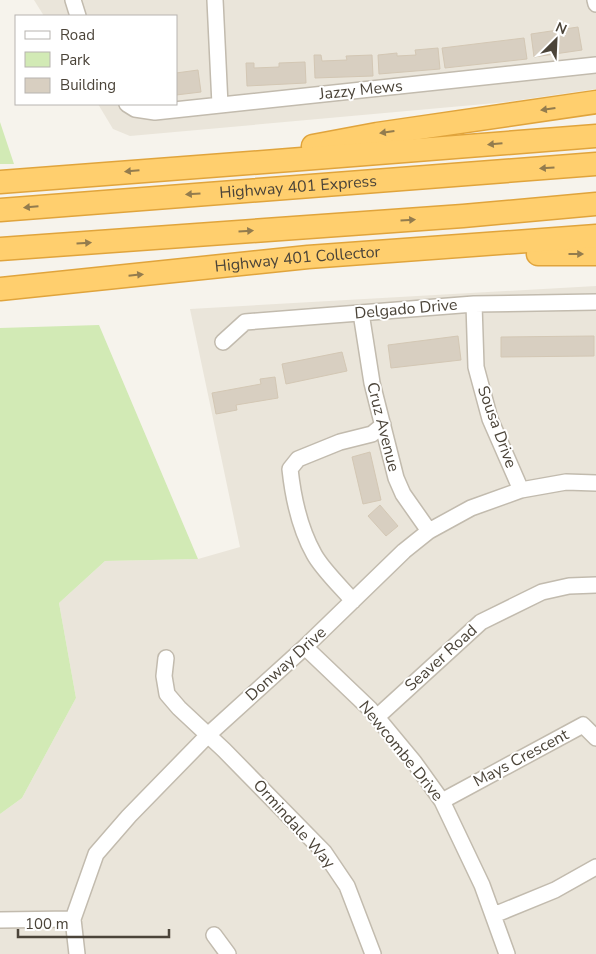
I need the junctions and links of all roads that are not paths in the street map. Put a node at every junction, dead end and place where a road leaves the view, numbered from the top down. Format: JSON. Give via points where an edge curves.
{"nodes":[{"id":1,"x":72,"y":0,"type":"edge"},
{"id":2,"x":215,"y":0,"type":"edge"},
{"id":3,"x":78,"y":15,"type":"edge"},
{"id":4,"x":596,"y":65,"type":"edge"},
{"id":5,"x":596,"y":102,"type":"edge"},
{"id":6,"x":129,"y":105,"type":"edge"},
{"id":7,"x":220,"y":105,"type":"junction"},
{"id":8,"x":596,"y":136,"type":"edge"},
{"id":9,"x":216,"y":164,"type":"junction"},
{"id":10,"x":596,"y":164,"type":"edge"},
{"id":11,"x":0,"y":182,"type":"edge"},
{"id":12,"x":596,"y":204,"type":"edge"},
{"id":13,"x":0,"y":210,"type":"edge"},
{"id":14,"x":596,"y":236,"type":"edge"},
{"id":15,"x":458,"y":246,"type":"junction"},
{"id":16,"x":0,"y":249,"type":"edge"},
{"id":17,"x":596,"y":254,"type":"edge"},
{"id":18,"x":0,"y":289,"type":"edge"},
{"id":19,"x":596,"y":302,"type":"edge"},
{"id":20,"x":474,"y":304,"type":"junction"},
{"id":21,"x":361,"y":313,"type":"junction"},
{"id":22,"x":223,"y":342,"type":"dead end"},
{"id":23,"x":383,"y":426,"type":"junction"},
{"id":24,"x":596,"y":483,"type":"edge"},
{"id":25,"x":521,"y":490,"type":"junction"},
{"id":26,"x":429,"y":531,"type":"junction"},
{"id":27,"x":596,"y":585,"type":"edge"},
{"id":28,"x":353,"y":601,"type":"junction"},
{"id":29,"x":305,"y":647,"type":"junction"},
{"id":30,"x":166,"y":658,"type":"dead end"},
{"id":31,"x":377,"y":717,"type":"junction"},
{"id":32,"x":209,"y":734,"type":"junction"},
{"id":33,"x":596,"y":738,"type":"edge"},
{"id":34,"x":442,"y":801,"type":"junction"},
{"id":35,"x":596,"y":867,"type":"edge"},
{"id":36,"x":494,"y":915,"type":"junction"},
{"id":37,"x":74,"y":919,"type":"junction"},
{"id":38,"x":0,"y":920,"type":"edge"},
{"id":39,"x":214,"y":935,"type":"dead end"},
{"id":40,"x":77,"y":954,"type":"edge"},
{"id":41,"x":228,"y":954,"type":"edge"},
{"id":42,"x":373,"y":954,"type":"edge"},
{"id":43,"x":507,"y":954,"type":"edge"}],
"edges":[{"from":1,"to":3,"type":"street"},
{"from":2,"to":7,"type":"street"},
{"from":4,"to":7,"type":"street","name":"Jazzy Mews"},
{"from":5,"to":9,"type":"highway","one_way":true,"via":[[377,134]]},
{"from":6,"to":7,"type":"street","name":"Jazzy Mews","via":[[155,112]]},
{"from":8,"to":9,"type":"highway","one_way":true},
{"from":9,"to":11,"type":"highway","one_way":true},
{"from":10,"to":13,"type":"highway","name":"Highway 401 Express","one_way":true},
{"from":16,"to":12,"type":"highway","one_way":true},
{"from":14,"to":15,"type":"highway","name":"Highway 401 Collector"},
{"from":15,"to":17,"type":"highway","one_way":true,"via":[[512,254]]},
{"from":18,"to":15,"type":"highway","name":"Highway 401 Collector","one_way":true,"via":[[308,257]]},
{"from":19,"to":20,"type":"street","name":"Delgado Drive"},
{"from":20,"to":21,"type":"street","name":"Delgado Drive"},
{"from":20,"to":25,"type":"street","name":"Sousa Drive","via":[[476,367],[490,419]]},
{"from":21,"to":22,"type":"street","name":"Delgado Drive","via":[[245,322]]},
{"from":21,"to":23,"type":"street","name":"Cruz Avenue","via":[[372,383]]},
{"from":23,"to":26,"type":"street","name":"Cruz Avenue","via":[[403,494]]},
{"from":23,"to":28,"type":"street","via":[[372,434],[340,442],[298,459],[290,469],[292,490],[314,556]]},
{"from":24,"to":25,"type":"street","name":"Donway Drive","via":[[566,482]]},
{"from":25,"to":26,"type":"street","name":"Donway Drive","via":[[471,508]]},
{"from":26,"to":28,"type":"street","name":"Donway Drive"},
{"from":27,"to":31,"type":"street","name":"Seaver Road","via":[[542,592],[480,622]]},
{"from":28,"to":29,"type":"street","name":"Donway Drive"},
{"from":29,"to":31,"type":"street","name":"Newcombe Drive"},
{"from":29,"to":32,"type":"street","name":"Donway Drive"},
{"from":30,"to":32,"type":"street","name":"Ormindale Way","via":[[167,694]]},
{"from":31,"to":34,"type":"street","name":"Newcombe Drive"},
{"from":32,"to":37,"type":"street","name":"Donway Drive","via":[[96,854]]},
{"from":32,"to":42,"type":"street","name":"Ormindale Way","via":[[324,852],[347,886]]},
{"from":33,"to":34,"type":"street","name":"Mays Crescent","via":[[583,725]]},
{"from":34,"to":36,"type":"street","name":"Newcombe Drive"},
{"from":35,"to":36,"type":"street","via":[[556,890]]},
{"from":36,"to":43,"type":"street","name":"Newcombe Drive"},
{"from":37,"to":38,"type":"street"},
{"from":37,"to":40,"type":"street","name":"Donway Drive"},
{"from":39,"to":41,"type":"street"}]}
